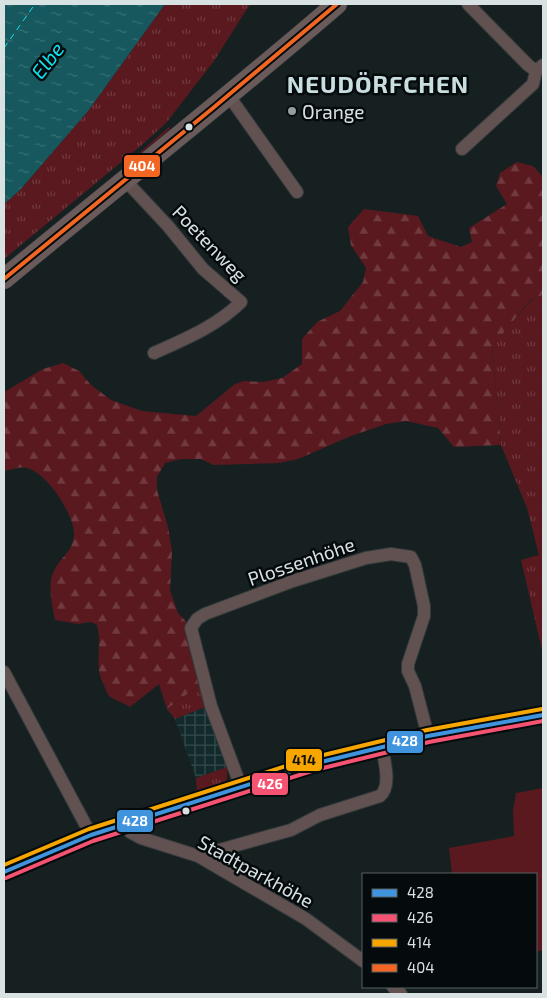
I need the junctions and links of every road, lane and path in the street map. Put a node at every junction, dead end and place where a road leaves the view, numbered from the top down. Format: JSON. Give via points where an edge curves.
{"nodes":[{"id":1,"x":337,"y":4,"type":"edge"},
{"id":2,"x":468,"y":4,"type":"edge"},
{"id":3,"x":540,"y":68,"type":"edge"},
{"id":4,"x":229,"y":96,"type":"junction"},
{"id":5,"x":462,"y":149,"type":"dead end"},
{"id":6,"x":124,"y":179,"type":"junction"},
{"id":7,"x":297,"y":192,"type":"dead end"},
{"id":8,"x":4,"y":279,"type":"edge"},
{"id":9,"x":154,"y":353,"type":"dead end"},
{"id":10,"x":4,"y":672,"type":"edge"},
{"id":11,"x":543,"y":715,"type":"edge"},
{"id":12,"x":428,"y":736,"type":"junction"},
{"id":13,"x":382,"y":746,"type":"junction"},
{"id":14,"x":241,"y":787,"type":"junction"},
{"id":15,"x":127,"y":823,"type":"junction"},
{"id":16,"x":91,"y":835,"type":"junction"},
{"id":17,"x":198,"y":856,"type":"junction"},
{"id":18,"x":4,"y":872,"type":"edge"},
{"id":19,"x":362,"y":960,"type":"edge"}],
"edges":[{"from":1,"to":4,"type":"main road"},
{"from":2,"to":3,"type":"street","via":[[528,65]]},
{"from":3,"to":5,"type":"street","via":[[534,84]]},
{"from":4,"to":6,"type":"main road"},
{"from":4,"to":7,"type":"street"},
{"from":6,"to":8,"type":"main road"},
{"from":6,"to":9,"type":"street","name":"Poetenweg","via":[[203,269],[241,302],[196,334]]},
{"from":10,"to":16,"type":"street"},
{"from":11,"to":12,"type":"main road"},
{"from":12,"to":13,"type":"main road"},
{"from":12,"to":14,"type":"street","name":"Plossenhöhe","via":[[408,671],[424,616],[415,565],[411,558],[391,554],[366,558],[205,614],[191,628],[211,706]]},
{"from":13,"to":14,"type":"main road"},
{"from":13,"to":17,"type":"street","via":[[386,781],[380,796],[320,815],[291,830]]},
{"from":14,"to":15,"type":"main road"},
{"from":15,"to":16,"type":"main road"},
{"from":15,"to":17,"type":"street","name":"Stadtparkhöhe","via":[[130,832],[142,838]]},
{"from":16,"to":18,"type":"main road"},
{"from":17,"to":19,"type":"street","name":"Stadtparkhöhe","via":[[306,919]]}]}
